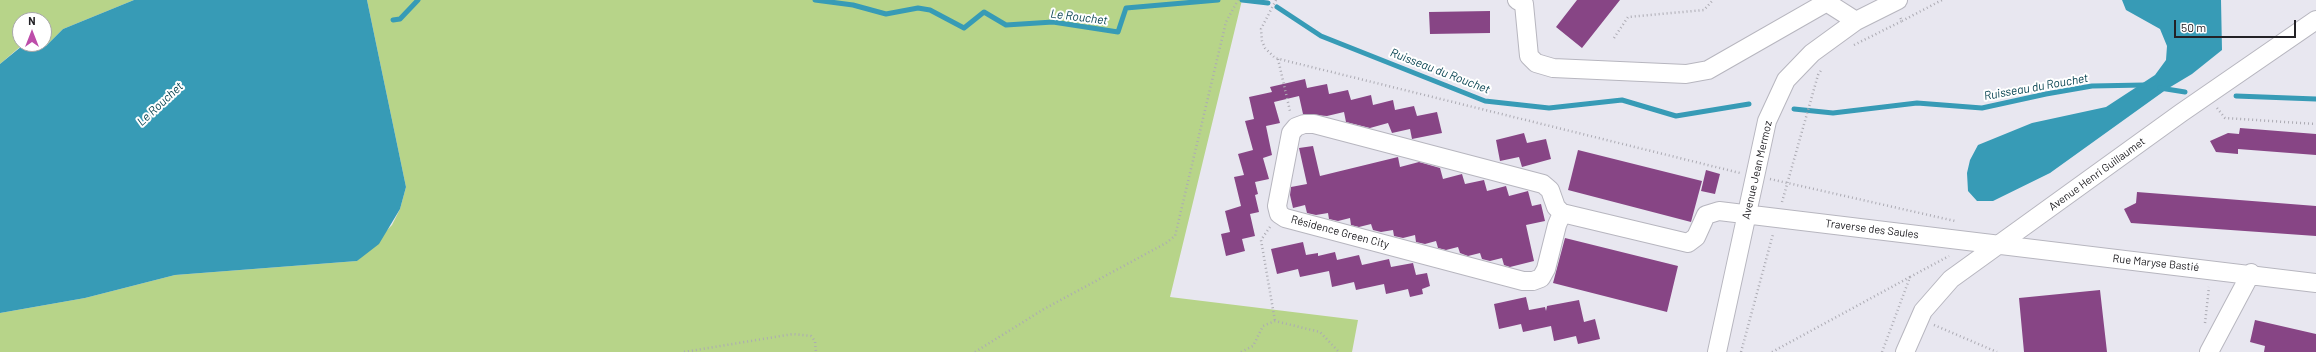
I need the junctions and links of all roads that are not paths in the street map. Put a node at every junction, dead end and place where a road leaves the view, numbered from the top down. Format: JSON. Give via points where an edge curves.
{"nodes":[{"id":1,"x":1517,"y":0,"type":"edge"},
{"id":2,"x":1825,"y":1,"type":"edge"},
{"id":3,"x":1894,"y":2,"type":"edge"},
{"id":4,"x":2316,"y":20,"type":"edge"},
{"id":5,"x":1856,"y":21,"type":"junction"},
{"id":6,"x":1562,"y":213,"type":"junction"},
{"id":7,"x":1748,"y":213,"type":"junction"},
{"id":8,"x":1997,"y":245,"type":"junction"},
{"id":9,"x":2251,"y":273,"type":"junction"},
{"id":10,"x":2316,"y":282,"type":"edge"},
{"id":11,"x":1716,"y":352,"type":"edge"},
{"id":12,"x":1905,"y":352,"type":"edge"},
{"id":13,"x":2208,"y":352,"type":"edge"}],
"edges":[{"from":1,"to":2,"type":"street","via":[[1524,4],[1529,56],[1536,63],[1553,68],[1686,74],[1708,70]]},
{"from":2,"to":5,"type":"street"},
{"from":3,"to":5,"type":"street","name":"Avenue Jean Mermoz"},
{"from":4,"to":8,"type":"street","name":"Avenue Henri Guillaumet"},
{"from":5,"to":7,"type":"street","name":"Avenue Jean Mermoz","via":[[1812,53],[1786,80],[1767,120]]},
{"from":6,"to":6,"type":"street","name":"Résidence Green City","via":[[1544,184],[1314,124],[1296,127],[1291,133],[1279,198],[1279,214],[1300,222],[1533,281],[1541,278],[1546,269],[1556,225]]},
{"from":6,"to":7,"type":"street","via":[[1688,243],[1696,237],[1706,215],[1719,211]]},
{"from":7,"to":8,"type":"street","name":"Traverse des Saules"},
{"from":7,"to":11,"type":"street","name":"Avenue Jean Mermoz"},
{"from":8,"to":9,"type":"street","name":"Rue Maryse Bastié"},
{"from":8,"to":12,"type":"street","name":"Avenue Henri Guillaumet","via":[[1952,279],[1923,311]]},
{"from":9,"to":10,"type":"street","name":"Rue Maryse Bastié"},
{"from":9,"to":13,"type":"street"}]}
